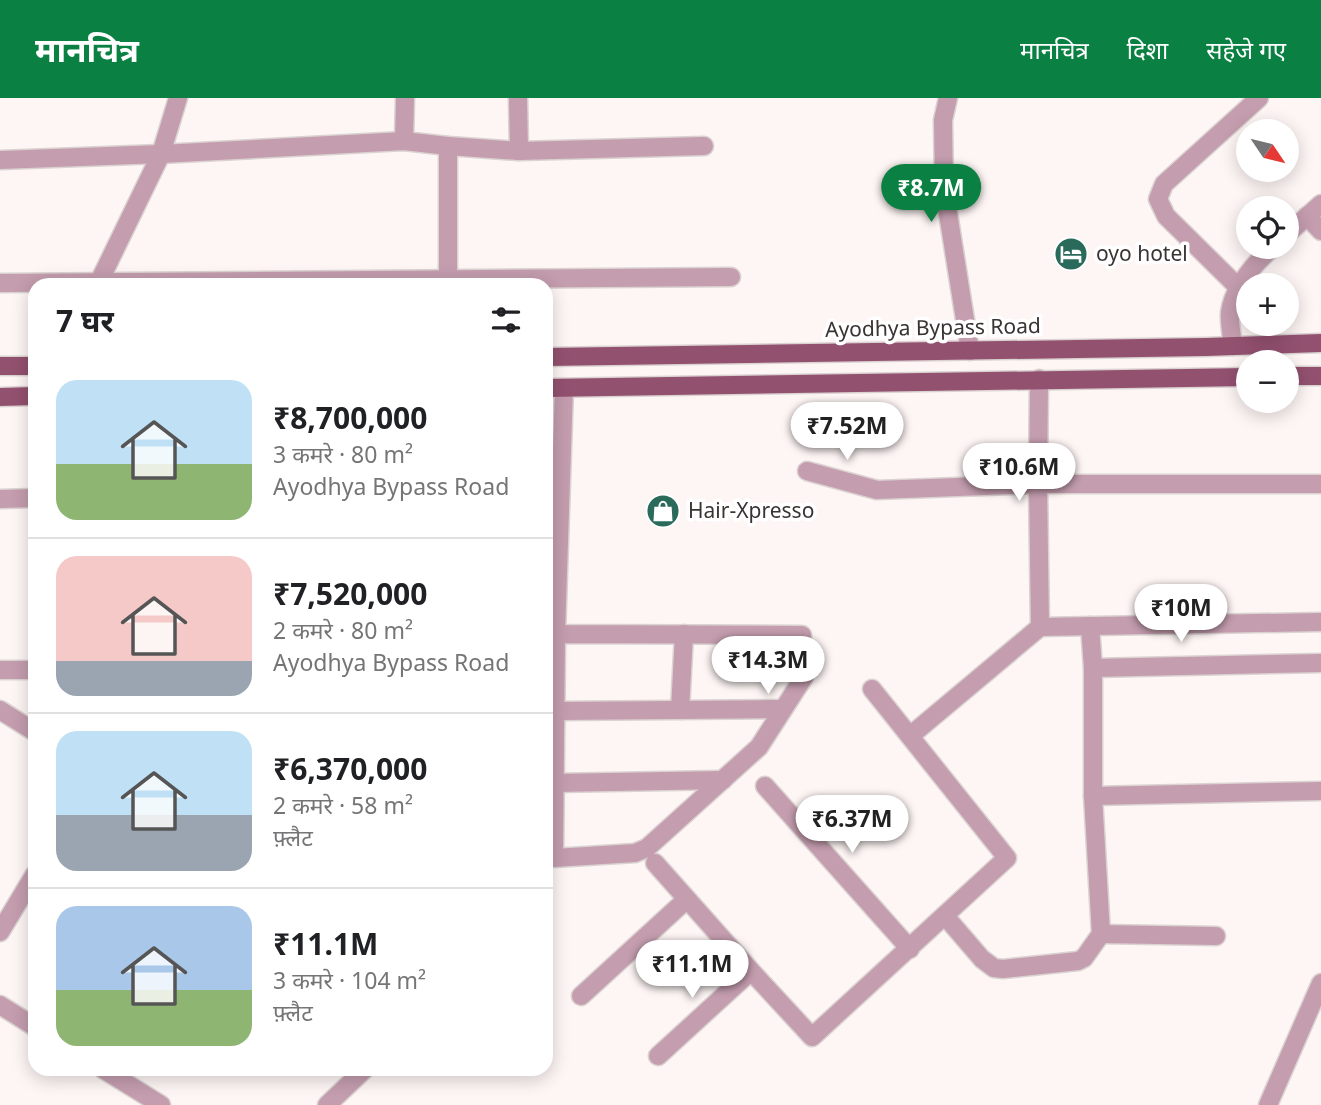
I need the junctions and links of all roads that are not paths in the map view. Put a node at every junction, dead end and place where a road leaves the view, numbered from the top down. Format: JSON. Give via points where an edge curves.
{"nodes":[{"id":1,"x":178,"y":98,"type":"edge"},
{"id":2,"x":405,"y":98,"type":"edge"},
{"id":3,"x":518,"y":98,"type":"edge"},
{"id":4,"x":948,"y":98,"type":"edge"},
{"id":5,"x":1259,"y":98,"type":"edge"},
{"id":6,"x":404,"y":141,"type":"junction"},
{"id":7,"x":448,"y":146,"type":"junction"},
{"id":8,"x":704,"y":146,"type":"dead end"},
{"id":9,"x":519,"y":151,"type":"junction"},
{"id":10,"x":161,"y":154,"type":"junction"},
{"id":11,"x":0,"y":160,"type":"edge"},
{"id":12,"x":1321,"y":204,"type":"edge"},
{"id":13,"x":1307,"y":216,"type":"junction"},
{"id":14,"x":1299,"y":223,"type":"edge"},
{"id":15,"x":1321,"y":231,"type":"edge"},
{"id":16,"x":1260,"y":259,"type":"edge"},
{"id":17,"x":1250,"y":273,"type":"edge"},
{"id":18,"x":731,"y":277,"type":"dead end"},
{"id":19,"x":102,"y":278,"type":"edge"},
{"id":20,"x":448,"y":278,"type":"edge"},
{"id":21,"x":553,"y":280,"type":"edge"},
{"id":22,"x":0,"y":283,"type":"edge"},
{"id":23,"x":28,"y":283,"type":"edge"},
{"id":24,"x":1236,"y":285,"type":"edge"},
{"id":25,"x":1236,"y":296,"type":"edge"},
{"id":26,"x":1321,"y":343,"type":"edge"},
{"id":27,"x":1233,"y":346,"type":"junction"},
{"id":28,"x":970,"y":351,"type":"junction"},
{"id":29,"x":553,"y":357,"type":"edge"},
{"id":30,"x":0,"y":366,"type":"edge"},
{"id":31,"x":28,"y":366,"type":"edge"},
{"id":32,"x":1299,"y":376,"type":"edge"},
{"id":33,"x":1321,"y":376,"type":"edge"},
{"id":34,"x":1236,"y":377,"type":"edge"},
{"id":35,"x":1039,"y":380,"type":"junction"},
{"id":36,"x":555,"y":388,"type":"edge"},
{"id":37,"x":28,"y":396,"type":"edge"},
{"id":38,"x":0,"y":397,"type":"edge"},
{"id":39,"x":807,"y":471,"type":"dead end"},
{"id":40,"x":1038,"y":484,"type":"junction"},
{"id":41,"x":1321,"y":484,"type":"edge"},
{"id":42,"x":28,"y":498,"type":"edge"},
{"id":43,"x":0,"y":499,"type":"edge"},
{"id":44,"x":1321,"y":622,"type":"edge"},
{"id":45,"x":1090,"y":626,"type":"junction"},
{"id":46,"x":1040,"y":627,"type":"junction"},
{"id":47,"x":556,"y":634,"type":"junction"},
{"id":48,"x":684,"y":634,"type":"junction"},
{"id":49,"x":1321,"y":663,"type":"edge"},
{"id":50,"x":1093,"y":668,"type":"junction"},
{"id":51,"x":0,"y":670,"type":"edge"},
{"id":52,"x":28,"y":670,"type":"edge"},
{"id":53,"x":872,"y":689,"type":"dead end"},
{"id":54,"x":783,"y":709,"type":"junction"},
{"id":55,"x":0,"y":710,"type":"edge"},
{"id":56,"x":680,"y":710,"type":"junction"},
{"id":57,"x":555,"y":711,"type":"junction"},
{"id":58,"x":28,"y":728,"type":"edge"},
{"id":59,"x":910,"y":736,"type":"junction"},
{"id":60,"x":723,"y":780,"type":"junction"},
{"id":61,"x":554,"y":783,"type":"junction"},
{"id":62,"x":765,"y":786,"type":"dead end"},
{"id":63,"x":1321,"y":791,"type":"edge"},
{"id":64,"x":1093,"y":796,"type":"junction"},
{"id":65,"x":655,"y":863,"type":"dead end"},
{"id":66,"x":28,"y":886,"type":"edge"},
{"id":67,"x":687,"y":899,"type":"junction"},
{"id":68,"x":945,"y":916,"type":"junction"},
{"id":69,"x":0,"y":932,"type":"edge"},
{"id":70,"x":1101,"y":934,"type":"junction"},
{"id":71,"x":1216,"y":936,"type":"dead end"},
{"id":72,"x":910,"y":949,"type":"junction"},
{"id":73,"x":751,"y":971,"type":"junction"},
{"id":74,"x":1321,"y":983,"type":"edge"},
{"id":75,"x":581,"y":996,"type":"dead end"},
{"id":76,"x":0,"y":1005,"type":"edge"},
{"id":77,"x":28,"y":1023,"type":"edge"},
{"id":78,"x":658,"y":1056,"type":"dead end"},
{"id":79,"x":114,"y":1076,"type":"edge"},
{"id":80,"x":358,"y":1076,"type":"edge"},
{"id":81,"x":161,"y":1105,"type":"edge"},
{"id":82,"x":327,"y":1105,"type":"edge"},
{"id":83,"x":1268,"y":1105,"type":"edge"}],
"edges":[{"from":1,"to":10,"type":"street"},
{"from":2,"to":6,"type":"street"},
{"from":3,"to":9,"type":"street"},
{"from":4,"to":28,"type":"street","via":[[943,120],[944,188]]},
{"from":5,"to":24,"type":"street","via":[[1164,184],[1158,199],[1166,215]]},
{"from":6,"to":7,"type":"street"},
{"from":6,"to":10,"type":"street"},
{"from":7,"to":9,"type":"street"},
{"from":7,"to":20,"type":"street"},
{"from":8,"to":9,"type":"street"},
{"from":10,"to":11,"type":"street"},
{"from":10,"to":19,"type":"street"},
{"from":12,"to":13,"type":"street"},
{"from":13,"to":14,"type":"street"},
{"from":13,"to":15,"type":"street"},
{"from":16,"to":17,"type":"street"},
{"from":18,"to":21,"type":"street"},
{"from":22,"to":23,"type":"street"},
{"from":25,"to":27,"type":"street","via":[[1230,313]]},
{"from":26,"to":27,"type":"main road","name":"Ayodhya Bypass Road"},
{"from":27,"to":28,"type":"main road","name":"Ayodhya Bypass Road"},
{"from":28,"to":29,"type":"main road","name":"Ayodhya Bypass Road"},
{"from":30,"to":31,"type":"main road"},
{"from":32,"to":33,"type":"main road"},
{"from":34,"to":35,"type":"main road"},
{"from":35,"to":36,"type":"main road"},
{"from":35,"to":40,"type":"street"},
{"from":36,"to":47,"type":"street"},
{"from":37,"to":38,"type":"main road"},
{"from":39,"to":40,"type":"street","via":[[877,490]]},
{"from":40,"to":41,"type":"street"},
{"from":40,"to":46,"type":"street"},
{"from":42,"to":43,"type":"street"},
{"from":44,"to":45,"type":"street"},
{"from":45,"to":46,"type":"street"},
{"from":45,"to":50,"type":"street"},
{"from":46,"to":59,"type":"street"},
{"from":47,"to":48,"type":"street"},
{"from":47,"to":57,"type":"street"},
{"from":48,"to":54,"type":"street","via":[[802,635],[804,677]]},
{"from":48,"to":56,"type":"street"},
{"from":49,"to":50,"type":"street"},
{"from":50,"to":64,"type":"street"},
{"from":51,"to":52,"type":"street"},
{"from":53,"to":59,"type":"street"},
{"from":54,"to":56,"type":"street"},
{"from":54,"to":60,"type":"street","via":[[759,747]]},
{"from":55,"to":58,"type":"street"},
{"from":56,"to":57,"type":"street"},
{"from":57,"to":61,"type":"street"},
{"from":59,"to":68,"type":"street","via":[[1007,858]]},
{"from":60,"to":61,"type":"street"},
{"from":60,"to":61,"type":"street","via":[[647,848],[635,853],[554,858]]},
{"from":62,"to":72,"type":"street"},
{"from":63,"to":64,"type":"street"},
{"from":64,"to":70,"type":"street"},
{"from":65,"to":67,"type":"street"},
{"from":66,"to":69,"type":"street"},
{"from":67,"to":73,"type":"street"},
{"from":67,"to":75,"type":"street"},
{"from":68,"to":70,"type":"street","via":[[982,959],[1003,970],[1078,961]]},
{"from":68,"to":72,"type":"street"},
{"from":70,"to":71,"type":"street"},
{"from":72,"to":73,"type":"street","via":[[812,1037]]},
{"from":73,"to":78,"type":"street"},
{"from":74,"to":83,"type":"street"},
{"from":76,"to":77,"type":"street"},
{"from":79,"to":81,"type":"street"},
{"from":80,"to":82,"type":"street"}]}
